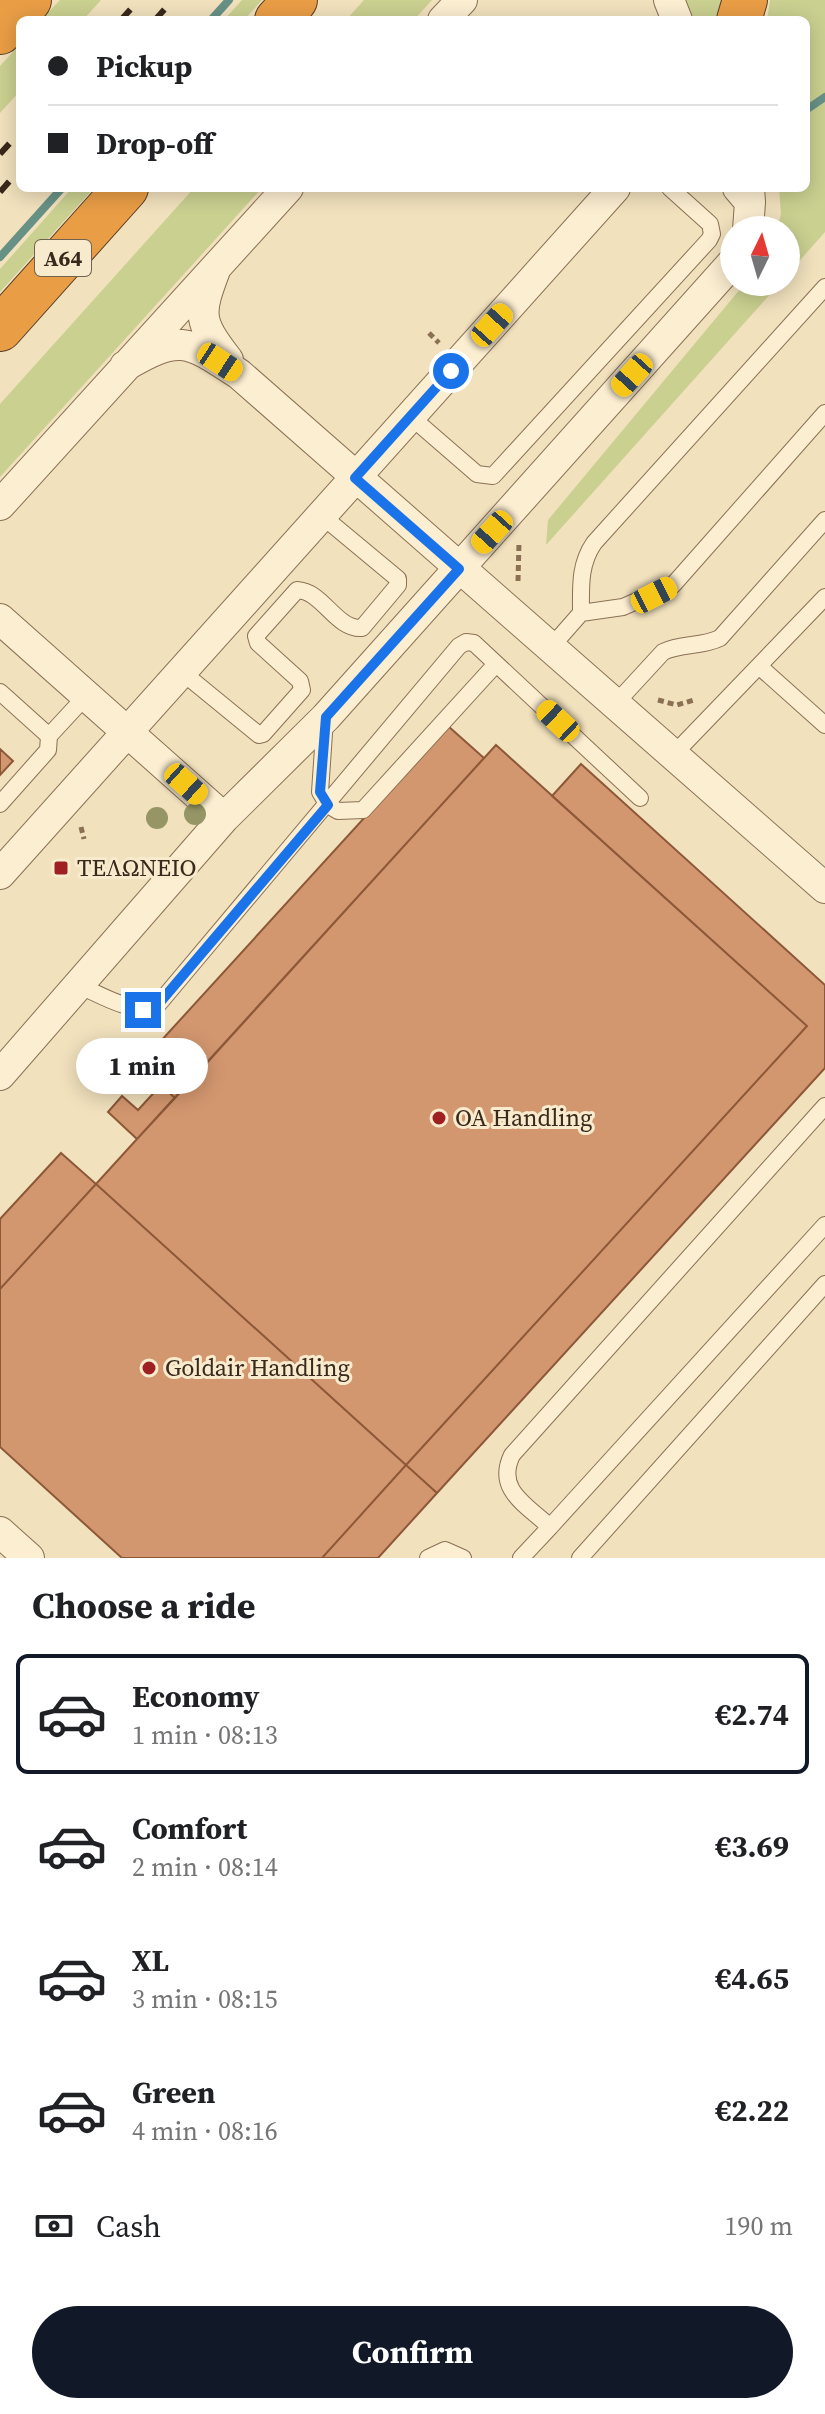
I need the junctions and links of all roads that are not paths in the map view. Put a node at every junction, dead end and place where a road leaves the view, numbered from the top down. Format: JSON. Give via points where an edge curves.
{"nodes":[{"id":1,"x":29,"y":0,"type":"edge"},
{"id":2,"x":295,"y":0,"type":"edge"},
{"id":3,"x":462,"y":0,"type":"edge"},
{"id":4,"x":281,"y":16,"type":"edge"},
{"id":5,"x":447,"y":16,"type":"edge"},
{"id":6,"x":0,"y":32,"type":"edge"},
{"id":7,"x":122,"y":192,"type":"edge"},
{"id":8,"x":284,"y":192,"type":"edge"},
{"id":9,"x":611,"y":192,"type":"edge"},
{"id":10,"x":674,"y":192,"type":"edge"},
{"id":11,"x":218,"y":263,"type":"junction"},
{"id":12,"x":720,"y":277,"type":"edge"},
{"id":13,"x":825,"y":287,"type":"edge"},
{"id":14,"x":0,"y":329,"type":"edge"},
{"id":15,"x":125,"y":366,"type":"junction"},
{"id":16,"x":239,"y":374,"type":"junction"},
{"id":17,"x":825,"y":413,"type":"edge"},
{"id":18,"x":410,"y":416,"type":"junction"},
{"id":19,"x":355,"y":478,"type":"junction"},
{"id":20,"x":0,"y":505,"type":"edge"},
{"id":21,"x":321,"y":515,"type":"junction"},
{"id":22,"x":825,"y":520,"type":"edge"},
{"id":23,"x":459,"y":569,"type":"junction"},
{"id":24,"x":825,"y":597,"type":"edge"},
{"id":25,"x":581,"y":613,"type":"junction"},
{"id":26,"x":1,"y":619,"type":"edge"},
{"id":27,"x":552,"y":646,"type":"junction"},
{"id":28,"x":496,"y":664,"type":"junction"},
{"id":29,"x":760,"y":667,"type":"junction"},
{"id":30,"x":182,"y":672,"type":"junction"},
{"id":31,"x":0,"y":692,"type":"edge"},
{"id":32,"x":624,"y":694,"type":"junction"},
{"id":33,"x":86,"y":696,"type":"junction"},
{"id":34,"x":326,"y":717,"type":"junction"},
{"id":35,"x":825,"y":725,"type":"edge"},
{"id":36,"x":127,"y":732,"type":"junction"},
{"id":37,"x":49,"y":736,"type":"junction"},
{"id":38,"x":674,"y":754,"type":"junction"},
{"id":39,"x":640,"y":798,"type":"dead end"},
{"id":40,"x":0,"y":804,"type":"edge"},
{"id":41,"x":328,"y":805,"type":"junction"},
{"id":42,"x":224,"y":818,"type":"junction"},
{"id":43,"x":0,"y":874,"type":"edge"},
{"id":44,"x":825,"y":888,"type":"edge"},
{"id":45,"x":78,"y":985,"type":"junction"},
{"id":46,"x":0,"y":1075,"type":"edge"},
{"id":47,"x":825,"y":1106,"type":"edge"},
{"id":48,"x":825,"y":1225,"type":"edge"},
{"id":49,"x":825,"y":1284,"type":"edge"},
{"id":50,"x":550,"y":1527,"type":"junction"},
{"id":51,"x":0,"y":1532,"type":"edge"},
{"id":52,"x":29,"y":1558,"type":"edge"},
{"id":53,"x":428,"y":1558,"type":"edge"},
{"id":54,"x":463,"y":1558,"type":"edge"},
{"id":55,"x":521,"y":1558,"type":"edge"},
{"id":56,"x":580,"y":1558,"type":"edge"}],
"edges":[{"from":1,"to":6,"type":"highway"},
{"from":2,"to":4,"type":"highway"},
{"from":3,"to":5,"type":"street"},
{"from":7,"to":14,"type":"highway","number":"Α64"},
{"from":8,"to":11,"type":"street"},
{"from":9,"to":18,"type":"street"},
{"from":10,"to":18,"type":"lane","via":[[710,224],[709,240],[493,476],[477,474]]},
{"from":11,"to":15,"type":"street"},
{"from":11,"to":16,"type":"street","via":[[203,317],[207,332]]},
{"from":12,"to":23,"type":"street"},
{"from":13,"to":25,"type":"lane","via":[[594,543],[581,572]]},
{"from":15,"to":16,"type":"street","via":[[156,348],[189,345]]},
{"from":15,"to":20,"type":"street"},
{"from":16,"to":19,"type":"street"},
{"from":17,"to":25,"type":"lane","via":[[673,585],[623,607]]},
{"from":18,"to":19,"type":"street"},
{"from":19,"to":21,"type":"street"},
{"from":19,"to":23,"type":"street"},
{"from":21,"to":30,"type":"street"},
{"from":21,"to":30,"type":"lane","via":[[398,579],[362,628],[349,626],[307,591],[297,590],[256,636],[302,685],[263,734],[254,733]]},
{"from":22,"to":32,"type":"lane","via":[[720,638],[663,652]]},
{"from":23,"to":27,"type":"street"},
{"from":23,"to":34,"type":"street"},
{"from":24,"to":29,"type":"lane"},
{"from":25,"to":27,"type":"lane"},
{"from":26,"to":33,"type":"street"},
{"from":27,"to":32,"type":"street"},
{"from":28,"to":39,"type":"lane"},
{"from":28,"to":41,"type":"lane","via":[[363,810],[338,811]]},
{"from":28,"to":41,"type":"lane","via":[[474,643],[459,646]]},
{"from":29,"to":35,"type":"lane"},
{"from":29,"to":38,"type":"lane"},
{"from":30,"to":36,"type":"street"},
{"from":31,"to":37,"type":"lane"},
{"from":32,"to":38,"type":"street"},
{"from":33,"to":36,"type":"street"},
{"from":33,"to":37,"type":"lane"},
{"from":34,"to":41,"type":"lane","via":[[320,792]]},
{"from":34,"to":42,"type":"street"},
{"from":36,"to":42,"type":"street"},
{"from":36,"to":43,"type":"street"},
{"from":37,"to":40,"type":"lane","via":[[48,750]]},
{"from":38,"to":44,"type":"street"},
{"from":41,"to":45,"type":"lane","via":[[156,1007],[128,1007]]},
{"from":42,"to":45,"type":"street"},
{"from":45,"to":46,"type":"street"},
{"from":47,"to":50,"type":"lane","via":[[512,1455],[505,1478],[510,1489]]},
{"from":48,"to":50,"type":"lane"},
{"from":49,"to":56,"type":"lane"},
{"from":50,"to":55,"type":"lane"},
{"from":51,"to":52,"type":"street"},
{"from":53,"to":54,"type":"lane","via":[[445,1550]]}]}
